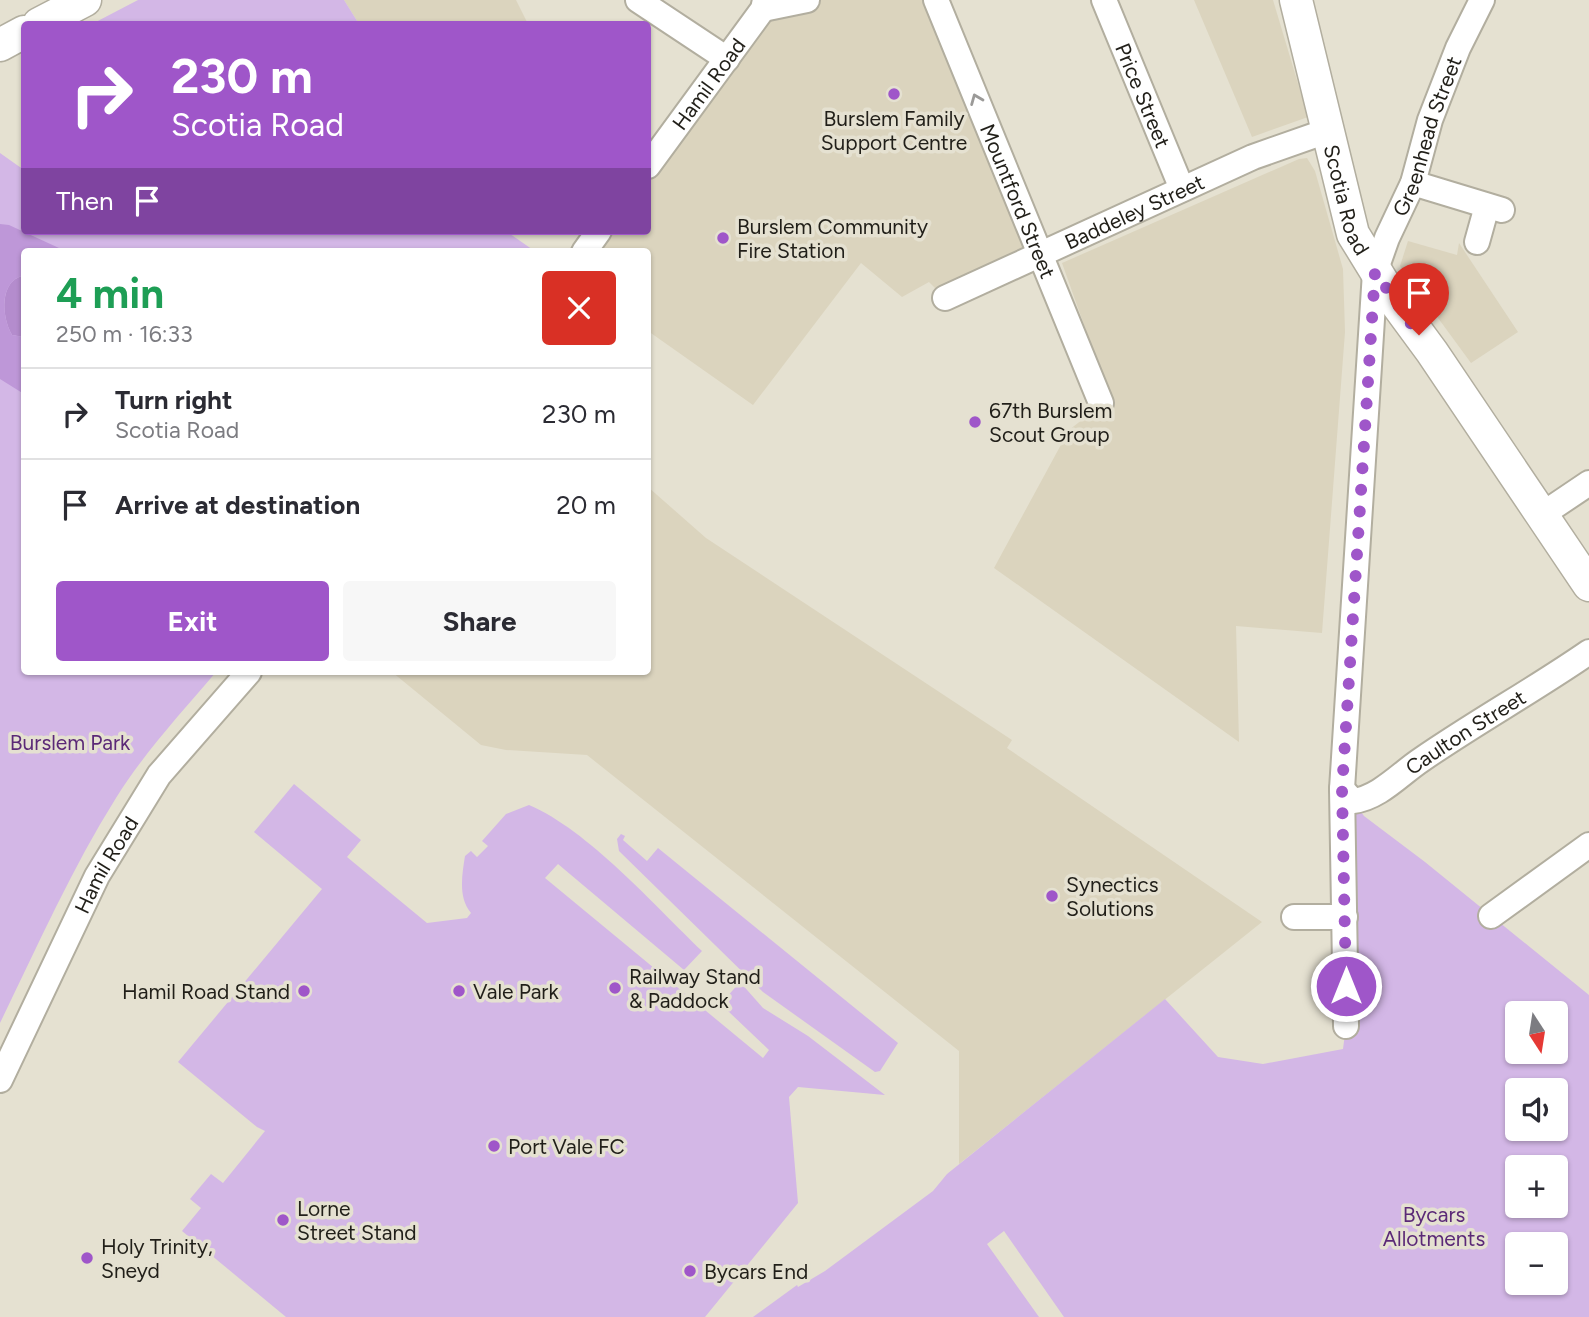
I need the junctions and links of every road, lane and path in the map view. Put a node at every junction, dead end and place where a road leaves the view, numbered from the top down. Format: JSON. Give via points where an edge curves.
{"nodes":[{"id":1,"x":85,"y":0,"type":"edge"},
{"id":2,"x":638,"y":0,"type":"edge"},
{"id":3,"x":807,"y":0,"type":"edge"},
{"id":4,"x":936,"y":0,"type":"edge"},
{"id":5,"x":1104,"y":0,"type":"edge"},
{"id":6,"x":1296,"y":0,"type":"edge"},
{"id":7,"x":1482,"y":0,"type":"edge"},
{"id":8,"x":764,"y":4,"type":"edge"},
{"id":9,"x":45,"y":21,"type":"edge"},
{"id":10,"x":21,"y":34,"type":"edge"},
{"id":11,"x":0,"y":45,"type":"edge"},
{"id":12,"x":727,"y":59,"type":"junction"},
{"id":13,"x":1327,"y":131,"type":"junction"},
{"id":14,"x":651,"y":162,"type":"edge"},
{"id":15,"x":1413,"y":183,"type":"junction"},
{"id":16,"x":1182,"y":189,"type":"junction"},
{"id":17,"x":1477,"y":242,"type":"dead end"},
{"id":18,"x":1040,"y":253,"type":"junction"},
{"id":19,"x":1375,"y":272,"type":"junction"},
{"id":20,"x":946,"y":298,"type":"dead end"},
{"id":21,"x":1101,"y":403,"type":"dead end"},
{"id":22,"x":1589,"y":483,"type":"edge"},
{"id":23,"x":1540,"y":516,"type":"junction"},
{"id":24,"x":1589,"y":585,"type":"edge"},
{"id":25,"x":1589,"y":652,"type":"edge"},
{"id":26,"x":246,"y":675,"type":"edge"},
{"id":27,"x":1342,"y":789,"type":"junction"},
{"id":28,"x":1589,"y":845,"type":"edge"},
{"id":29,"x":1345,"y":911,"type":"junction"},
{"id":30,"x":1491,"y":916,"type":"dead end"},
{"id":31,"x":1294,"y":918,"type":"dead end"},
{"id":32,"x":1346,"y":1026,"type":"dead end"},
{"id":33,"x":0,"y":1080,"type":"edge"}],
"edges":[{"from":1,"to":9,"type":"main road"},
{"from":2,"to":12,"type":"street"},
{"from":3,"to":8,"type":"street"},
{"from":18,"to":4,"type":"street","name":"Mountford Street","one_way":true},
{"from":5,"to":16,"type":"street","name":"Price Street"},
{"from":6,"to":13,"type":"main road","name":"Scotia Road"},
{"from":7,"to":15,"type":"street","name":"Greenhead Street","via":[[1430,120]]},
{"from":8,"to":12,"type":"street","name":"Hamil Road"},
{"from":10,"to":11,"type":"main road"},
{"from":12,"to":14,"type":"street","name":"Hamil Road"},
{"from":13,"to":16,"type":"street","name":"Baddeley Street"},
{"from":13,"to":19,"type":"main road","name":"Scotia Road","via":[[1353,234]]},
{"from":15,"to":17,"type":"street","via":[[1499,210]]},
{"from":15,"to":19,"type":"street","name":"Greenhead Street"},
{"from":16,"to":18,"type":"street","name":"Baddeley Street"},
{"from":18,"to":20,"type":"street","name":"Baddeley Street"},
{"from":18,"to":21,"type":"street","name":"Mountford Street"},
{"from":19,"to":23,"type":"main road","name":"Scotia Road"},
{"from":19,"to":27,"type":"street","name":"Greenhead Street"},
{"from":22,"to":23,"type":"street"},
{"from":23,"to":24,"type":"main road","name":"Scotia Road"},
{"from":25,"to":27,"type":"street","name":"Caulton Street","via":[[1421,759],[1367,800],[1353,801]]},
{"from":26,"to":33,"type":"street","name":"Hamil Road","via":[[159,775],[97,876]]},
{"from":27,"to":29,"type":"street","name":"Greenhead Street"},
{"from":28,"to":30,"type":"street"},
{"from":29,"to":31,"type":"street"},
{"from":29,"to":32,"type":"street","name":"Greenhead Street"}]}
